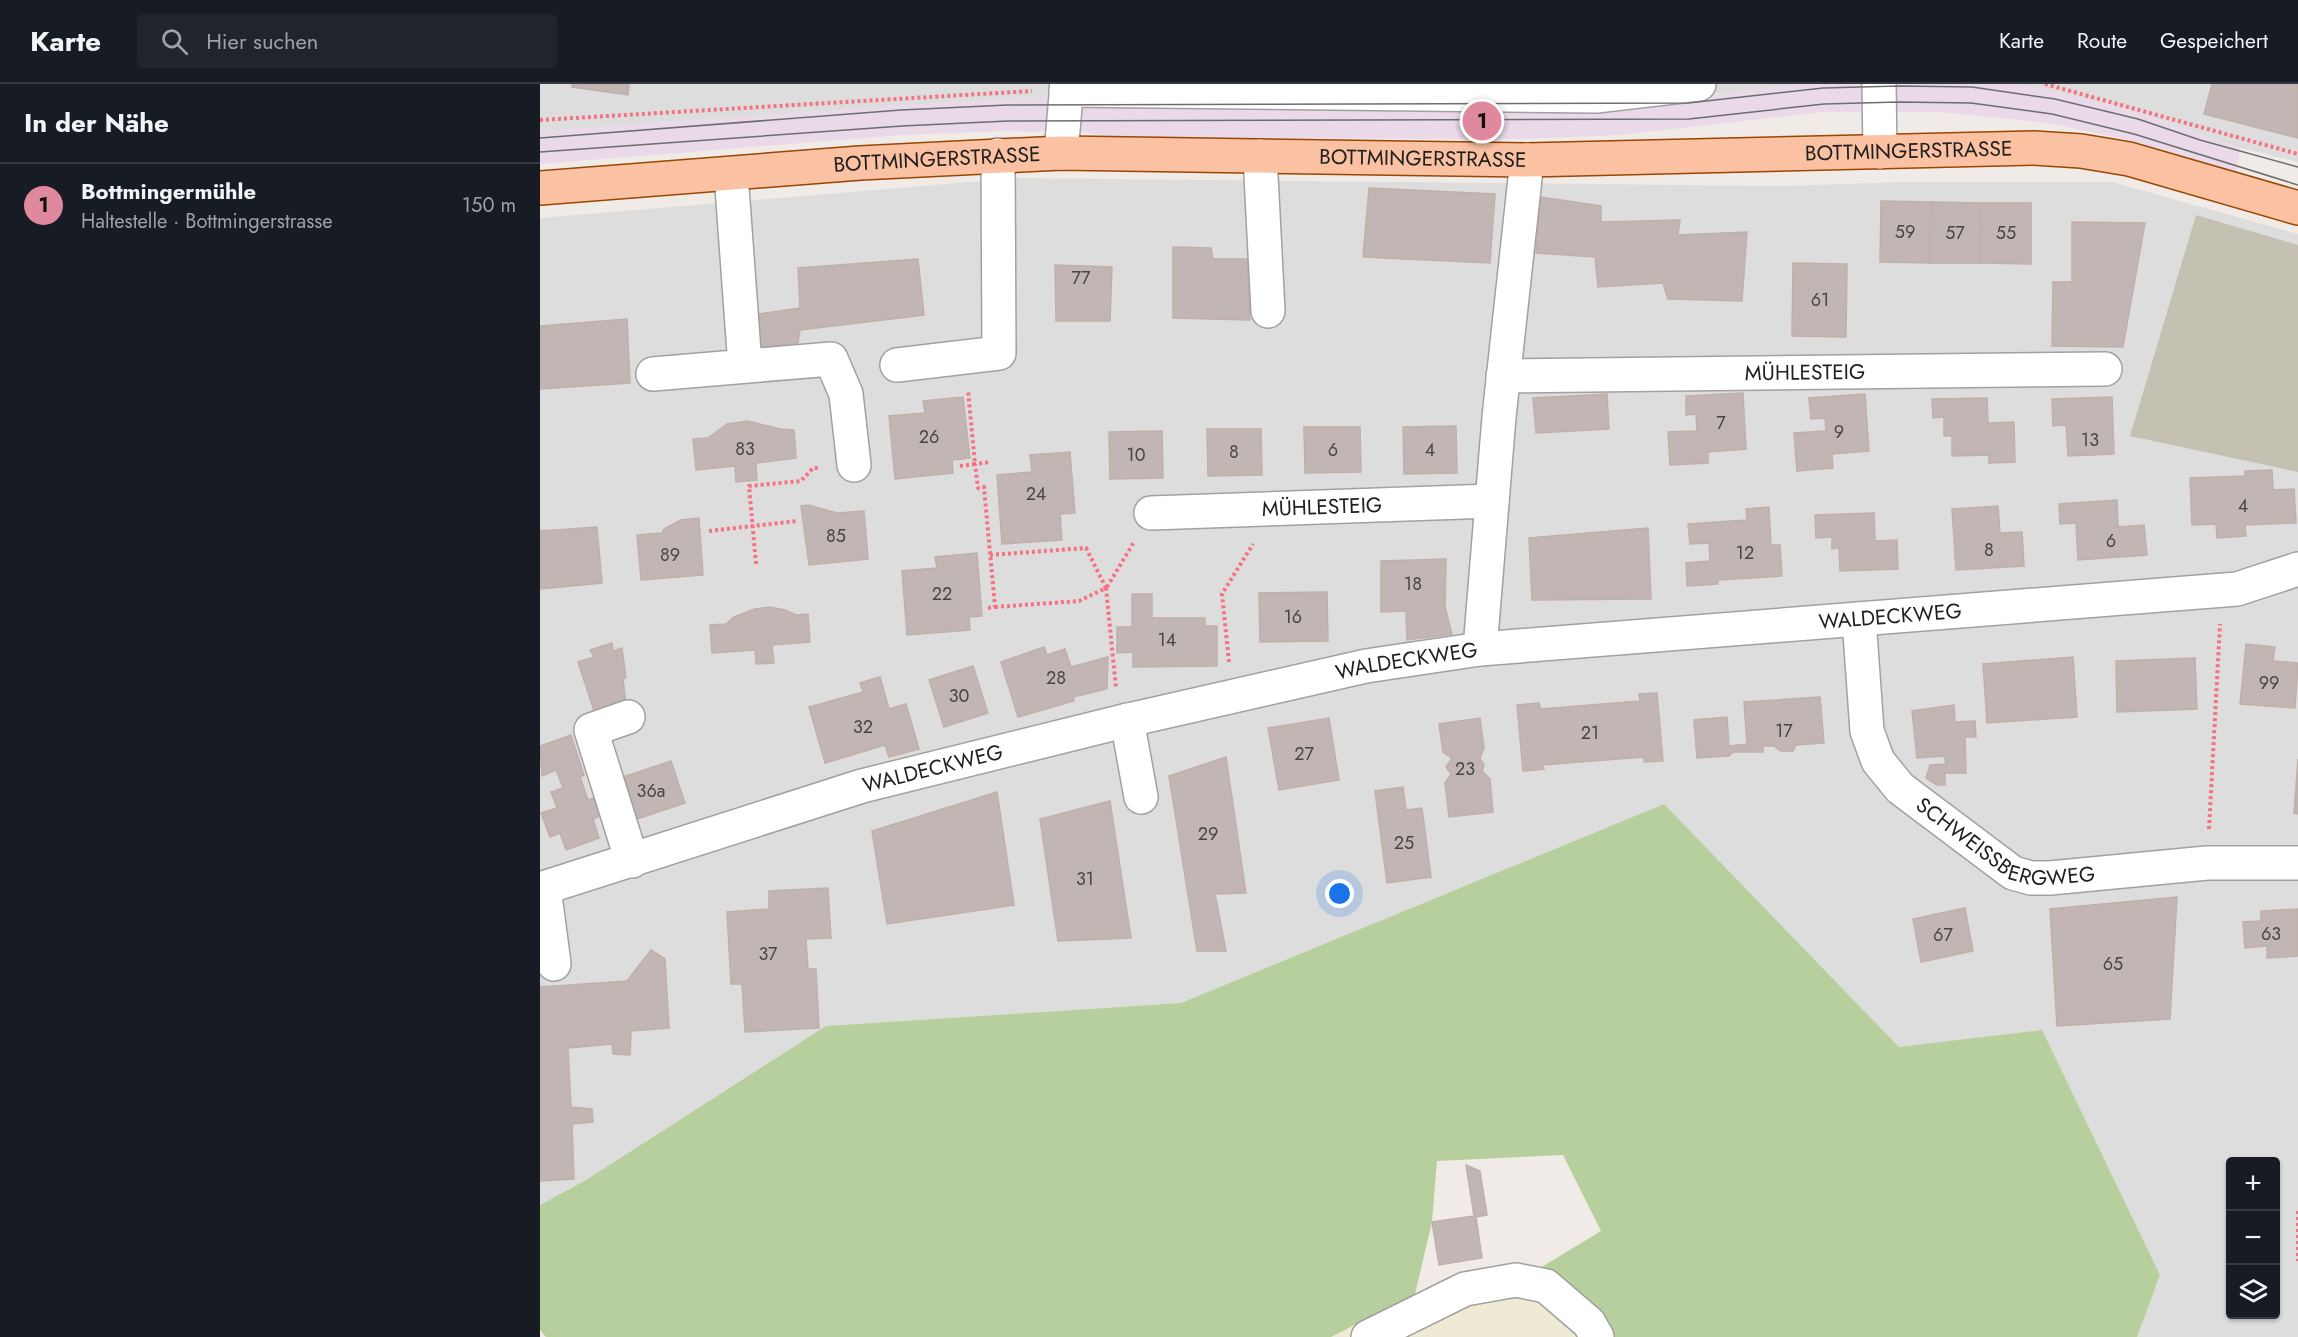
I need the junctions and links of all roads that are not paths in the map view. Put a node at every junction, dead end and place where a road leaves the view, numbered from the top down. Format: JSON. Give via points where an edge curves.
{"nodes":[{"id":1,"x":1699,"y":84,"type":"edge"},
{"id":2,"x":1879,"y":84,"type":"edge"},
{"id":3,"x":1066,"y":87,"type":"edge"},
{"id":4,"x":1880,"y":152,"type":"junction"},
{"id":5,"x":1061,"y":153,"type":"junction"},
{"id":6,"x":998,"y":155,"type":"junction"},
{"id":7,"x":1260,"y":156,"type":"junction"},
{"id":8,"x":1527,"y":160,"type":"junction"},
{"id":9,"x":731,"y":174,"type":"junction"},
{"id":10,"x":540,"y":188,"type":"edge"},
{"id":11,"x":2298,"y":208,"type":"edge"},
{"id":12,"x":1268,"y":311,"type":"dead end"},
{"id":13,"x":897,"y":365,"type":"dead end"},
{"id":14,"x":745,"y":366,"type":"junction"},
{"id":15,"x":2105,"y":369,"type":"dead end"},
{"id":16,"x":653,"y":374,"type":"dead end"},
{"id":17,"x":1503,"y":376,"type":"junction"},
{"id":18,"x":854,"y":465,"type":"road end"},
{"id":19,"x":1492,"y":501,"type":"junction"},
{"id":20,"x":1151,"y":513,"type":"road end"},
{"id":21,"x":2298,"y":569,"type":"edge"},
{"id":22,"x":1860,"y":619,"type":"junction"},
{"id":23,"x":1480,"y":649,"type":"junction"},
{"id":24,"x":628,"y":717,"type":"dead end"},
{"id":25,"x":1123,"y":721,"type":"junction"},
{"id":26,"x":1141,"y":797,"type":"dead end"},
{"id":27,"x":632,"y":861,"type":"junction"},
{"id":28,"x":2298,"y":863,"type":"edge"},
{"id":29,"x":542,"y":888,"type":"edge"},
{"id":30,"x":554,"y":964,"type":"dead end"},
{"id":31,"x":1368,"y":1337,"type":"edge"},
{"id":32,"x":1597,"y":1337,"type":"edge"}],
"edges":[{"from":1,"to":3,"type":"street","via":[[1596,96]]},
{"from":2,"to":4,"type":"street"},
{"from":3,"to":5,"type":"street"},
{"from":4,"to":8,"type":"main road","name":"BOTTMINGERSTRASSE"},
{"from":4,"to":11,"type":"main road","name":"BOTTMINGERSTRASSE","via":[[2034,148],[2081,151],[2129,159]]},
{"from":5,"to":6,"type":"main road","name":"BOTTMINGERSTRASSE"},
{"from":5,"to":7,"type":"main road","name":"BOTTMINGERSTRASSE"},
{"from":6,"to":9,"type":"main road","name":"BOTTMINGERSTRASSE"},
{"from":6,"to":13,"type":"street","via":[[999,353]]},
{"from":7,"to":8,"type":"main road","name":"BOTTMINGERSTRASSE"},
{"from":7,"to":12,"type":"street"},
{"from":8,"to":17,"type":"street"},
{"from":9,"to":10,"type":"main road","name":"BOTTMINGERSTRASSE"},
{"from":9,"to":14,"type":"street"},
{"from":14,"to":16,"type":"street"},
{"from":14,"to":18,"type":"street","via":[[831,359],[846,394]]},
{"from":15,"to":17,"type":"street","name":"MÜHLESTEIG"},
{"from":17,"to":19,"type":"street"},
{"from":19,"to":20,"type":"street","name":"MÜHLESTEIG"},
{"from":19,"to":23,"type":"street"},
{"from":21,"to":22,"type":"street","name":"WALDECKWEG","via":[[2237,589]]},
{"from":22,"to":23,"type":"street","name":"WALDECKWEG"},
{"from":22,"to":28,"type":"street","name":"SCHWEISSBERGWEG","via":[[1867,731],[1878,761],[1900,788],[2013,873],[2050,878],[2207,863]]},
{"from":23,"to":25,"type":"street","name":"WALDECKWEG","via":[[1366,666]]},
{"from":24,"to":27,"type":"street","via":[[591,730]]},
{"from":25,"to":26,"type":"street"},
{"from":25,"to":27,"type":"street","name":"WALDECKWEG","via":[[862,786]]},
{"from":27,"to":29,"type":"street","name":"WALDECKWEG"},
{"from":29,"to":30,"type":"street"},
{"from":31,"to":32,"type":"street","via":[[1465,1289],[1516,1280],[1546,1286],[1589,1323]]}]}
